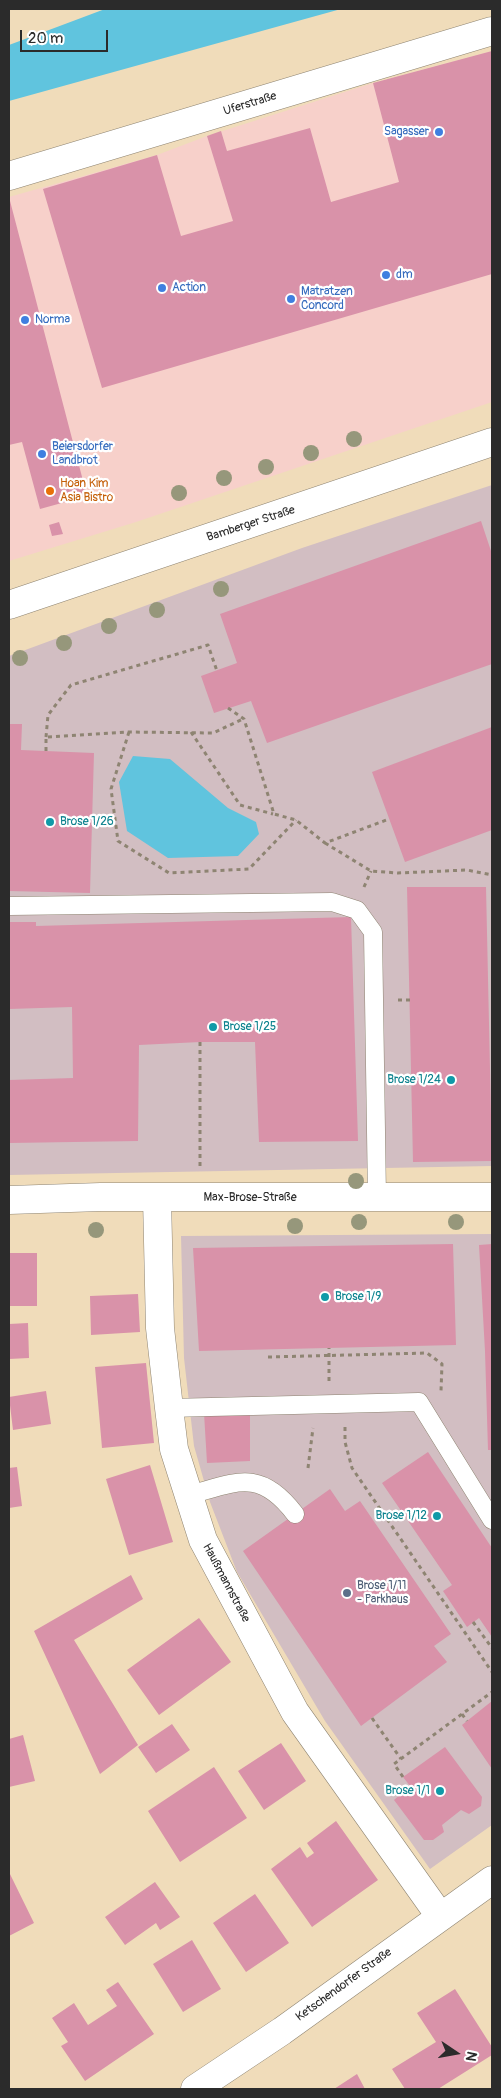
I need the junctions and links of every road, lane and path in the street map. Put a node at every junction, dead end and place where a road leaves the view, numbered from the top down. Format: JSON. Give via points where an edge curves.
{"nodes":[{"id":1,"x":492,"y":31,"type":"edge"},
{"id":2,"x":9,"y":176,"type":"edge"},
{"id":3,"x":492,"y":442,"type":"edge"},
{"id":4,"x":9,"y":605,"type":"edge"},
{"id":5,"x":217,"y":671,"type":"dead end"},
{"id":6,"x":228,"y":708,"type":"dead end"},
{"id":7,"x":244,"y":719,"type":"junction"},
{"id":8,"x":129,"y":732,"type":"junction"},
{"id":9,"x":191,"y":732,"type":"junction"},
{"id":10,"x":46,"y":737,"type":"junction"},
{"id":11,"x":46,"y":751,"type":"dead end"},
{"id":12,"x":274,"y":814,"type":"junction"},
{"id":13,"x":389,"y":819,"type":"dead end"},
{"id":14,"x":296,"y":820,"type":"junction"},
{"id":15,"x":325,"y":843,"type":"junction"},
{"id":16,"x":492,"y":875,"type":"edge"},
{"id":17,"x":9,"y":906,"type":"edge"},
{"id":18,"x":395,"y":1000,"type":"dead end"},
{"id":19,"x":410,"y":1000,"type":"dead end"},
{"id":20,"x":200,"y":1042,"type":"dead end"},
{"id":21,"x":492,"y":1197,"type":"edge"},
{"id":22,"x":157,"y":1198,"type":"junction"},
{"id":23,"x":200,"y":1198,"type":"junction"},
{"id":24,"x":377,"y":1198,"type":"junction"},
{"id":25,"x":9,"y":1200,"type":"edge"},
{"id":26,"x":329,"y":1348,"type":"dead end"},
{"id":27,"x":329,"y":1356,"type":"junction"},
{"id":28,"x":268,"y":1357,"type":"dead end"},
{"id":29,"x":329,"y":1389,"type":"dead end"},
{"id":30,"x":313,"y":1405,"type":"junction"},
{"id":31,"x":168,"y":1408,"type":"junction"},
{"id":32,"x":345,"y":1429,"type":"dead end"},
{"id":33,"x":440,"y":1437,"type":"junction"},
{"id":34,"x":308,"y":1468,"type":"dead end"},
{"id":35,"x":189,"y":1494,"type":"junction"},
{"id":36,"x":295,"y":1514,"type":"dead end"},
{"id":37,"x":492,"y":1520,"type":"edge"},
{"id":38,"x":473,"y":1622,"type":"dead end"},
{"id":39,"x":492,"y":1648,"type":"edge"},
{"id":40,"x":492,"y":1672,"type":"edge"},
{"id":41,"x":492,"y":1692,"type":"edge"},
{"id":42,"x":462,"y":1714,"type":"junction"},
{"id":43,"x":372,"y":1718,"type":"dead end"},
{"id":44,"x":467,"y":1721,"type":"dead end"},
{"id":45,"x":401,"y":1759,"type":"junction"},
{"id":46,"x":402,"y":1776,"type":"dead end"},
{"id":47,"x":492,"y":1880,"type":"edge"},
{"id":48,"x":440,"y":1916,"type":"junction"},
{"id":49,"x":195,"y":2089,"type":"edge"}],
"edges":[{"from":1,"to":2,"type":"street","name":"Uferstraße"},
{"from":3,"to":4,"type":"street","name":"Bamberger Straße"},
{"from":5,"to":10,"type":"path","via":[[208,644],[71,685],[48,715]]},
{"from":6,"to":7,"type":"path"},
{"from":7,"to":9,"type":"path","via":[[213,733]]},
{"from":7,"to":12,"type":"path"},
{"from":8,"to":9,"type":"path"},
{"from":8,"to":10,"type":"path"},
{"from":8,"to":14,"type":"path","via":[[111,789],[118,841],[168,873],[249,869]]},
{"from":9,"to":12,"type":"path","via":[[240,805]]},
{"from":10,"to":11,"type":"path"},
{"from":12,"to":14,"type":"path"},
{"from":13,"to":15,"type":"path"},
{"from":14,"to":15,"type":"path"},
{"from":15,"to":16,"type":"path","via":[[371,871],[467,870]]},
{"from":17,"to":24,"type":"lane","via":[[332,902],[357,910],[373,932]]},
{"from":18,"to":19,"type":"path"},
{"from":20,"to":23,"type":"path"},
{"from":21,"to":24,"type":"street","name":"Max-Brose-Straße"},
{"from":22,"to":23,"type":"street","name":"Max-Brose-Straße"},
{"from":22,"to":25,"type":"street","name":"Max-Brose-Straße"},
{"from":22,"to":31,"type":"street","name":"Haußmannstraße","via":[[160,1328]]},
{"from":23,"to":24,"type":"street","name":"Max-Brose-Straße"},
{"from":26,"to":27,"type":"path"},
{"from":27,"to":28,"type":"path"},
{"from":27,"to":29,"type":"path"},
{"from":27,"to":33,"type":"path","via":[[428,1353],[442,1364]]},
{"from":30,"to":31,"type":"lane"},
{"from":30,"to":33,"type":"lane","via":[[418,1402]]},
{"from":30,"to":34,"type":"path","via":[[313,1438]]},
{"from":31,"to":35,"type":"street","name":"Haußmannstraße","via":[[174,1449]]},
{"from":32,"to":40,"type":"path","via":[[352,1468]]},
{"from":33,"to":37,"type":"lane"},
{"from":35,"to":36,"type":"lane","via":[[238,1481],[257,1483],[273,1489]]},
{"from":35,"to":48,"type":"street","name":"Haußmannstraße","via":[[203,1540],[295,1712]]},
{"from":38,"to":39,"type":"path"},
{"from":41,"to":42,"type":"path"},
{"from":42,"to":44,"type":"path"},
{"from":42,"to":45,"type":"path"},
{"from":43,"to":45,"type":"path"},
{"from":45,"to":46,"type":"path","via":[[394,1764]]},
{"from":47,"to":48,"type":"street","name":"Ketschendorfer Straße"},
{"from":48,"to":49,"type":"street","name":"Ketschendorfer Straße","via":[[282,2031]]}]}
